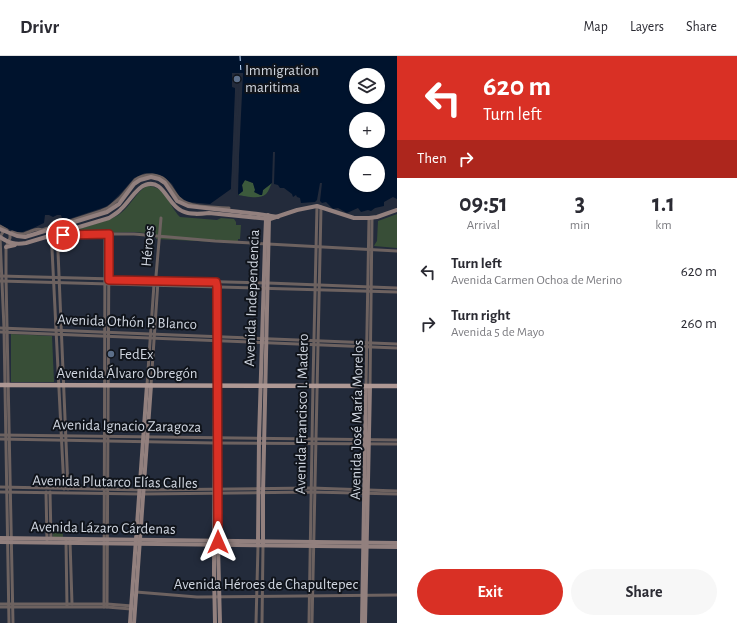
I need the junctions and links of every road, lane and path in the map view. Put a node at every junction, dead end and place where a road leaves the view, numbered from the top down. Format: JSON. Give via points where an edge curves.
{"nodes":[{"id":1,"x":319,"y":206,"type":"junction"},
{"id":2,"x":397,"y":210,"type":"edge"},
{"id":3,"x":232,"y":211,"type":"junction"},
{"id":4,"x":107,"y":212,"type":"junction"},
{"id":5,"x":108,"y":218,"type":"junction"},
{"id":6,"x":161,"y":218,"type":"dead end"},
{"id":7,"x":268,"y":218,"type":"junction"},
{"id":8,"x":370,"y":218,"type":"junction"},
{"id":9,"x":0,"y":226,"type":"edge"},
{"id":10,"x":57,"y":228,"type":"junction"},
{"id":11,"x":51,"y":229,"type":"junction"},
{"id":12,"x":2,"y":230,"type":"edge"},
{"id":13,"x":10,"y":234,"type":"junction"},
{"id":14,"x":58,"y":234,"type":"junction"},
{"id":15,"x":105,"y":234,"type":"junction"},
{"id":16,"x":109,"y":234,"type":"junction"},
{"id":17,"x":52,"y":236,"type":"junction"},
{"id":18,"x":0,"y":237,"type":"edge"},
{"id":19,"x":160,"y":237,"type":"junction"},
{"id":20,"x":8,"y":242,"type":"junction"},
{"id":21,"x":267,"y":243,"type":"junction"},
{"id":22,"x":17,"y":244,"type":"junction"},
{"id":23,"x":318,"y":247,"type":"junction"},
{"id":24,"x":3,"y":248,"type":"edge"},
{"id":25,"x":370,"y":250,"type":"junction"},
{"id":26,"x":397,"y":251,"type":"edge"},
{"id":27,"x":1,"y":276,"type":"edge"},
{"id":28,"x":156,"y":276,"type":"dead end"},
{"id":29,"x":6,"y":277,"type":"junction"},
{"id":30,"x":54,"y":278,"type":"junction"},
{"id":31,"x":60,"y":278,"type":"junction"},
{"id":32,"x":78,"y":278,"type":"junction"},
{"id":33,"x":107,"y":279,"type":"junction"},
{"id":34,"x":122,"y":280,"type":"junction"},
{"id":35,"x":1,"y":281,"type":"edge"},
{"id":36,"x":6,"y":281,"type":"junction"},
{"id":37,"x":156,"y":281,"type":"junction"},
{"id":38,"x":54,"y":282,"type":"junction"},
{"id":39,"x":190,"y":282,"type":"junction"},
{"id":40,"x":216,"y":282,"type":"junction"},
{"id":41,"x":60,"y":283,"type":"junction"},
{"id":42,"x":78,"y":283,"type":"junction"},
{"id":43,"x":246,"y":283,"type":"junction"},
{"id":44,"x":107,"y":284,"type":"junction"},
{"id":45,"x":121,"y":284,"type":"junction"},
{"id":46,"x":296,"y":285,"type":"junction"},
{"id":47,"x":156,"y":286,"type":"junction"},
{"id":48,"x":266,"y":286,"type":"junction"},
{"id":49,"x":190,"y":287,"type":"junction"},
{"id":50,"x":215,"y":287,"type":"junction"},
{"id":51,"x":246,"y":288,"type":"junction"},
{"id":52,"x":317,"y":288,"type":"junction"},
{"id":53,"x":397,"y":288,"type":"edge"},
{"id":54,"x":296,"y":289,"type":"junction"},
{"id":55,"x":370,"y":290,"type":"junction"},
{"id":56,"x":397,"y":292,"type":"edge"},
{"id":57,"x":4,"y":330,"type":"edge"},
{"id":58,"x":56,"y":333,"type":"junction"},
{"id":59,"x":62,"y":333,"type":"junction"},
{"id":60,"x":106,"y":334,"type":"junction"},
{"id":61,"x":152,"y":336,"type":"junction"},
{"id":62,"x":216,"y":338,"type":"junction"},
{"id":63,"x":265,"y":340,"type":"junction"},
{"id":64,"x":316,"y":342,"type":"junction"},
{"id":65,"x":397,"y":344,"type":"edge"},
{"id":66,"x":369,"y":345,"type":"junction"},
{"id":67,"x":397,"y":348,"type":"edge"},
{"id":68,"x":5,"y":385,"type":"edge"},
{"id":69,"x":61,"y":385,"type":"junction"},
{"id":70,"x":107,"y":385,"type":"junction"},
{"id":71,"x":149,"y":385,"type":"junction"},
{"id":72,"x":216,"y":385,"type":"junction"},
{"id":73,"x":263,"y":385,"type":"junction"},
{"id":74,"x":315,"y":386,"type":"junction"},
{"id":75,"x":368,"y":386,"type":"junction"},
{"id":76,"x":397,"y":386,"type":"edge"},
{"id":77,"x":260,"y":396,"type":"junction"},
{"id":78,"x":266,"y":396,"type":"junction"},
{"id":79,"x":262,"y":422,"type":"junction"},
{"id":80,"x":0,"y":435,"type":"edge"},
{"id":81,"x":8,"y":437,"type":"junction"},
{"id":82,"x":61,"y":438,"type":"junction"},
{"id":83,"x":66,"y":438,"type":"junction"},
{"id":84,"x":0,"y":439,"type":"edge"},
{"id":85,"x":107,"y":439,"type":"junction"},
{"id":86,"x":145,"y":439,"type":"junction"},
{"id":87,"x":397,"y":440,"type":"edge"},
{"id":88,"x":217,"y":441,"type":"junction"},
{"id":89,"x":262,"y":441,"type":"junction"},
{"id":90,"x":314,"y":441,"type":"junction"},
{"id":91,"x":367,"y":442,"type":"junction"},
{"id":92,"x":397,"y":444,"type":"edge"},
{"id":93,"x":8,"y":467,"type":"junction"},
{"id":94,"x":0,"y":487,"type":"edge"},
{"id":95,"x":6,"y":487,"type":"junction"},
{"id":96,"x":11,"y":487,"type":"junction"},
{"id":97,"x":64,"y":489,"type":"junction"},
{"id":98,"x":106,"y":489,"type":"junction"},
{"id":99,"x":313,"y":490,"type":"junction"},
{"id":100,"x":48,"y":491,"type":"junction"},
{"id":101,"x":68,"y":491,"type":"junction"},
{"id":102,"x":261,"y":491,"type":"junction"},
{"id":103,"x":397,"y":491,"type":"edge"},
{"id":104,"x":0,"y":492,"type":"edge"},
{"id":105,"x":7,"y":492,"type":"junction"},
{"id":106,"x":11,"y":492,"type":"junction"},
{"id":107,"x":141,"y":492,"type":"junction"},
{"id":108,"x":217,"y":492,"type":"junction"},
{"id":109,"x":366,"y":492,"type":"junction"},
{"id":110,"x":64,"y":493,"type":"junction"},
{"id":111,"x":106,"y":494,"type":"junction"},
{"id":112,"x":397,"y":494,"type":"edge"},
{"id":113,"x":0,"y":538,"type":"edge"},
{"id":114,"x":9,"y":541,"type":"junction"},
{"id":115,"x":49,"y":541,"type":"junction"},
{"id":116,"x":68,"y":541,"type":"junction"},
{"id":117,"x":0,"y":542,"type":"edge"},
{"id":118,"x":106,"y":542,"type":"junction"},
{"id":119,"x":138,"y":543,"type":"junction"},
{"id":120,"x":397,"y":543,"type":"edge"},
{"id":121,"x":216,"y":544,"type":"junction"},
{"id":122,"x":261,"y":544,"type":"junction"},
{"id":123,"x":312,"y":544,"type":"junction"},
{"id":124,"x":365,"y":545,"type":"junction"},
{"id":125,"x":397,"y":547,"type":"edge"},
{"id":126,"x":136,"y":592,"type":"junction"},
{"id":127,"x":257,"y":595,"type":"junction"},
{"id":128,"x":262,"y":595,"type":"junction"},
{"id":129,"x":312,"y":595,"type":"junction"},
{"id":130,"x":397,"y":595,"type":"edge"},
{"id":131,"x":218,"y":596,"type":"junction"},
{"id":132,"x":364,"y":596,"type":"junction"},
{"id":133,"x":0,"y":604,"type":"edge"},
{"id":134,"x":106,"y":605,"type":"junction"},
{"id":135,"x":11,"y":606,"type":"junction"},
{"id":136,"x":69,"y":606,"type":"junction"},
{"id":137,"x":0,"y":607,"type":"edge"},
{"id":138,"x":132,"y":607,"type":"junction"},
{"id":139,"x":256,"y":614,"type":"junction"},
{"id":140,"x":262,"y":614,"type":"junction"},
{"id":141,"x":9,"y":623,"type":"edge"},
{"id":142,"x":13,"y":623,"type":"edge"},
{"id":143,"x":130,"y":623,"type":"edge"},
{"id":144,"x":134,"y":623,"type":"edge"},
{"id":145,"x":216,"y":623,"type":"edge"},
{"id":146,"x":220,"y":623,"type":"edge"},
{"id":147,"x":256,"y":623,"type":"edge"},
{"id":148,"x":262,"y":623,"type":"edge"},
{"id":149,"x":309,"y":623,"type":"edge"},
{"id":150,"x":312,"y":623,"type":"edge"},
{"id":151,"x":362,"y":623,"type":"edge"},
{"id":152,"x":365,"y":623,"type":"edge"}],
"edges":[{"from":1,"to":7,"type":"main road"},
{"from":1,"to":8,"type":"main road","via":[[354,218]]},
{"from":1,"to":23,"type":"street","name":"Avenida Francisco I. Madero"},
{"from":2,"to":8,"type":"main road"},
{"from":3,"to":4,"type":"main road","via":[[183,204],[176,200],[165,183],[151,177],[134,184],[119,204]]},
{"from":3,"to":5,"type":"main road","via":[[201,214],[182,212],[173,205],[162,188],[150,184],[142,186],[121,210]]},
{"from":3,"to":7,"type":"main road"},
{"from":3,"to":9,"type":"street","via":[[185,202],[166,180],[160,176],[148,175],[135,180],[113,204],[101,211],[27,233],[16,233]]},
{"from":4,"to":5,"type":"main road"},
{"from":4,"to":10,"type":"main road"},
{"from":5,"to":14,"type":"main road"},
{"from":6,"to":19,"type":"street","name":"Héroes"},
{"from":7,"to":21,"type":"main road","name":"Avenida Independencia"},
{"from":8,"to":25,"type":"street","name":"Avenida José María Morelos"},
{"from":10,"to":11,"type":"main road"},
{"from":10,"to":14,"type":"street"},
{"from":11,"to":13,"type":"main road","via":[[25,237]]},
{"from":11,"to":17,"type":"street"},
{"from":12,"to":13,"type":"main road"},
{"from":12,"to":18,"type":"street"},
{"from":13,"to":20,"type":"street"},
{"from":14,"to":15,"type":"street"},
{"from":14,"to":17,"type":"main road"},
{"from":14,"to":31,"type":"street"},
{"from":15,"to":16,"type":"street"},
{"from":15,"to":33,"type":"street"},
{"from":16,"to":19,"type":"street"},
{"from":16,"to":33,"type":"street"},
{"from":17,"to":22,"type":"main road"},
{"from":17,"to":30,"type":"street"},
{"from":18,"to":20,"type":"main road"},
{"from":18,"to":24,"type":"street"},
{"from":19,"to":21,"type":"street"},
{"from":19,"to":28,"type":"street","name":"Héroes"},
{"from":20,"to":22,"type":"main road"},
{"from":20,"to":24,"type":"street"},
{"from":21,"to":23,"type":"street"},
{"from":21,"to":48,"type":"main road","name":"Avenida Independencia"},
{"from":22,"to":24,"type":"main road"},
{"from":23,"to":25,"type":"street"},
{"from":23,"to":52,"type":"street","name":"Avenida Francisco I. Madero"},
{"from":24,"to":27,"type":"street"},
{"from":24,"to":29,"type":"street"},
{"from":25,"to":26,"type":"street"},
{"from":25,"to":55,"type":"street","name":"Avenida José María Morelos"},
{"from":27,"to":29,"type":"street"},
{"from":27,"to":35,"type":"street"},
{"from":29,"to":30,"type":"street"},
{"from":29,"to":36,"type":"street"},
{"from":30,"to":31,"type":"street"},
{"from":30,"to":38,"type":"street"},
{"from":31,"to":32,"type":"street"},
{"from":31,"to":41,"type":"street"},
{"from":32,"to":33,"type":"street"},
{"from":32,"to":42,"type":"street"},
{"from":33,"to":34,"type":"street"},
{"from":33,"to":44,"type":"street"},
{"from":34,"to":37,"type":"street"},
{"from":34,"to":45,"type":"street"},
{"from":35,"to":36,"type":"street"},
{"from":35,"to":57,"type":"street"},
{"from":36,"to":38,"type":"street"},
{"from":36,"to":57,"type":"street"},
{"from":37,"to":39,"type":"street"},
{"from":37,"to":47,"type":"street"},
{"from":38,"to":41,"type":"street"},
{"from":38,"to":58,"type":"street"},
{"from":39,"to":40,"type":"street"},
{"from":39,"to":49,"type":"street"},
{"from":40,"to":43,"type":"street"},
{"from":40,"to":50,"type":"street"},
{"from":41,"to":42,"type":"street"},
{"from":41,"to":59,"type":"street"},
{"from":42,"to":44,"type":"street"},
{"from":43,"to":48,"type":"street"},
{"from":43,"to":51,"type":"street"},
{"from":44,"to":45,"type":"street"},
{"from":44,"to":60,"type":"street"},
{"from":45,"to":47,"type":"street"},
{"from":46,"to":48,"type":"street"},
{"from":46,"to":52,"type":"street"},
{"from":46,"to":54,"type":"street"},
{"from":47,"to":49,"type":"street"},
{"from":47,"to":61,"type":"street"},
{"from":48,"to":51,"type":"street"},
{"from":48,"to":54,"type":"street"},
{"from":48,"to":63,"type":"main road","name":"Avenida Independencia"},
{"from":49,"to":50,"type":"street"},
{"from":50,"to":51,"type":"street"},
{"from":50,"to":62,"type":"street"},
{"from":52,"to":54,"type":"street"},
{"from":52,"to":55,"type":"street"},
{"from":52,"to":64,"type":"street","name":"Avenida Francisco I. Madero"},
{"from":53,"to":55,"type":"street"},
{"from":55,"to":56,"type":"street"},
{"from":55,"to":66,"type":"street","name":"Avenida José María Morelos"},
{"from":57,"to":58,"type":"street","name":"Avenida Othón P. Blanco"},
{"from":57,"to":68,"type":"street"},
{"from":58,"to":59,"type":"street","name":"Avenida Othón P. Blanco"},
{"from":58,"to":69,"type":"street"},
{"from":59,"to":60,"type":"street","name":"Avenida Othón P. Blanco"},
{"from":59,"to":69,"type":"street"},
{"from":60,"to":61,"type":"street","name":"Avenida Othón P. Blanco"},
{"from":60,"to":70,"type":"street"},
{"from":61,"to":62,"type":"street","name":"Avenida Othón P. Blanco"},
{"from":61,"to":71,"type":"street"},
{"from":62,"to":63,"type":"street","name":"Avenida Othón P. Blanco"},
{"from":62,"to":72,"type":"street"},
{"from":63,"to":64,"type":"street","name":"Avenida Othón P. Blanco"},
{"from":63,"to":73,"type":"main road","name":"Avenida Independencia"},
{"from":64,"to":66,"type":"street","name":"Avenida Othón P. Blanco"},
{"from":64,"to":74,"type":"street","name":"Avenida Francisco I. Madero"},
{"from":65,"to":66,"type":"street","name":"Avenida Othón P. Blanco"},
{"from":66,"to":67,"type":"street","name":"Avenida Othón P. Blanco"},
{"from":66,"to":75,"type":"street","name":"Avenida José María Morelos"},
{"from":68,"to":69,"type":"main road","name":"Avenida Álvaro Obregón"},
{"from":68,"to":81,"type":"street"},
{"from":69,"to":70,"type":"main road","name":"Avenida Álvaro Obregón"},
{"from":69,"to":82,"type":"street"},
{"from":69,"to":83,"type":"street"},
{"from":70,"to":71,"type":"main road","name":"Avenida Álvaro Obregón"},
{"from":70,"to":85,"type":"street"},
{"from":71,"to":72,"type":"main road","name":"Avenida Álvaro Obregón"},
{"from":71,"to":86,"type":"main road"},
{"from":72,"to":73,"type":"main road","name":"Avenida Álvaro Obregón"},
{"from":72,"to":88,"type":"main road"},
{"from":73,"to":74,"type":"main road","name":"Avenida Álvaro Obregón"},
{"from":73,"to":77,"type":"main road","name":"Avenida Independencia"},
{"from":73,"to":78,"type":"main road","name":"Avenida Independencia"},
{"from":74,"to":75,"type":"main road","name":"Avenida Álvaro Obregón"},
{"from":74,"to":90,"type":"street","name":"Avenida Francisco I. Madero"},
{"from":75,"to":76,"type":"main road","name":"Avenida Álvaro Obregón"},
{"from":75,"to":91,"type":"main road","name":"Avenida José María Morelos"},
{"from":77,"to":78,"type":"main road"},
{"from":77,"to":79,"type":"main road","name":"Avenida Independencia"},
{"from":78,"to":79,"type":"main road","name":"Avenida Independencia"},
{"from":79,"to":89,"type":"main road","name":"Avenida Independencia"},
{"from":80,"to":81,"type":"street","name":"Avenida Ignacio Zaragoza"},
{"from":81,"to":82,"type":"street","name":"Avenida Ignacio Zaragoza"},
{"from":81,"to":84,"type":"street","name":"Avenida Ignacio Zaragoza"},
{"from":81,"to":93,"type":"street"},
{"from":82,"to":83,"type":"street","name":"Avenida Ignacio Zaragoza"},
{"from":82,"to":97,"type":"street"},
{"from":83,"to":85,"type":"street","name":"Avenida Ignacio Zaragoza"},
{"from":83,"to":101,"type":"street"},
{"from":85,"to":86,"type":"street","name":"Avenida Ignacio Zaragoza"},
{"from":85,"to":98,"type":"street"},
{"from":86,"to":88,"type":"street","name":"Avenida Ignacio Zaragoza"},
{"from":86,"to":107,"type":"main road"},
{"from":87,"to":91,"type":"street","name":"Avenida Ignacio Zaragoza"},
{"from":88,"to":89,"type":"street","name":"Avenida Ignacio Zaragoza"},
{"from":88,"to":108,"type":"main road"},
{"from":89,"to":90,"type":"street","name":"Avenida Ignacio Zaragoza"},
{"from":89,"to":102,"type":"main road","name":"Avenida Independencia"},
{"from":90,"to":91,"type":"street","name":"Avenida Ignacio Zaragoza"},
{"from":90,"to":99,"type":"street","name":"Avenida Francisco I. Madero"},
{"from":91,"to":92,"type":"street","name":"Avenida Ignacio Zaragoza"},
{"from":91,"to":109,"type":"main road","name":"Avenida José María Morelos"},
{"from":93,"to":95,"type":"street"},
{"from":93,"to":96,"type":"street"},
{"from":94,"to":95,"type":"street","name":"Avenida Plutarco Elías Calles"},
{"from":95,"to":96,"type":"street","name":"Avenida Plutarco Elías Calles"},
{"from":95,"to":105,"type":"street"},
{"from":96,"to":100,"type":"street","name":"Avenida Plutarco Elías Calles"},
{"from":96,"to":106,"type":"street"},
{"from":97,"to":100,"type":"street","name":"Avenida Plutarco Elías Calles"},
{"from":97,"to":101,"type":"street","name":"Avenida Plutarco Elías Calles"},
{"from":97,"to":110,"type":"street"},
{"from":98,"to":101,"type":"street","name":"Avenida Plutarco Elías Calles"},
{"from":98,"to":107,"type":"street","name":"Avenida Plutarco Elías Calles"},
{"from":98,"to":111,"type":"street"},
{"from":99,"to":102,"type":"street","name":"Avenida Plutarco Elías Calles"},
{"from":99,"to":109,"type":"street","name":"Avenida Plutarco Elías Calles"},
{"from":99,"to":123,"type":"street","name":"Avenida Francisco I. Madero"},
{"from":100,"to":106,"type":"street","name":"Avenida Plutarco Elías Calles"},
{"from":100,"to":110,"type":"street","name":"Avenida Plutarco Elías Calles"},
{"from":100,"to":115,"type":"street"},
{"from":101,"to":110,"type":"street","name":"Avenida Plutarco Elías Calles"},
{"from":101,"to":111,"type":"street","name":"Avenida Plutarco Elías Calles"},
{"from":102,"to":108,"type":"street","name":"Avenida Plutarco Elías Calles"},
{"from":102,"to":122,"type":"main road","name":"Avenida Independencia"},
{"from":103,"to":109,"type":"street","name":"Avenida Plutarco Elías Calles"},
{"from":104,"to":105,"type":"street","name":"Avenida Plutarco Elías Calles"},
{"from":105,"to":106,"type":"street","name":"Avenida Plutarco Elías Calles"},
{"from":105,"to":114,"type":"street"},
{"from":106,"to":114,"type":"street"},
{"from":107,"to":108,"type":"street","name":"Avenida Plutarco Elías Calles"},
{"from":107,"to":111,"type":"street","name":"Avenida Plutarco Elías Calles"},
{"from":107,"to":119,"type":"main road"},
{"from":108,"to":121,"type":"main road"},
{"from":109,"to":112,"type":"street","name":"Avenida Plutarco Elías Calles"},
{"from":109,"to":124,"type":"main road","name":"Avenida José María Morelos"},
{"from":111,"to":118,"type":"street"},
{"from":113,"to":114,"type":"main road","name":"Avenida Lázaro Cárdenas"},
{"from":114,"to":115,"type":"main road","name":"Avenida Lázaro Cárdenas"},
{"from":114,"to":117,"type":"main road","name":"Avenida Lázaro Cárdenas"},
{"from":114,"to":135,"type":"street"},
{"from":115,"to":116,"type":"main road","name":"Avenida Lázaro Cárdenas"},
{"from":116,"to":118,"type":"main road","name":"Avenida Lázaro Cárdenas"},
{"from":116,"to":136,"type":"street"},
{"from":118,"to":119,"type":"main road","name":"Avenida Lázaro Cárdenas"},
{"from":118,"to":134,"type":"street"},
{"from":119,"to":121,"type":"main road","name":"Avenida Lázaro Cárdenas"},
{"from":119,"to":126,"type":"main road"},
{"from":119,"to":138,"type":"main road"},
{"from":120,"to":124,"type":"main road","name":"Avenida Lázaro Cárdenas"},
{"from":121,"to":122,"type":"main road","name":"Avenida Lázaro Cárdenas"},
{"from":121,"to":131,"type":"main road"},
{"from":122,"to":123,"type":"main road","name":"Avenida Lázaro Cárdenas"},
{"from":122,"to":127,"type":"street","name":"Avenida Independencia"},
{"from":122,"to":128,"type":"street","name":"Avenida Independencia"},
{"from":123,"to":124,"type":"main road","name":"Avenida Lázaro Cárdenas"},
{"from":123,"to":129,"type":"street","name":"Avenida Francisco I. Madero"},
{"from":124,"to":125,"type":"main road","name":"Avenida Lázaro Cárdenas"},
{"from":124,"to":132,"type":"main road","name":"Avenida José María Morelos"},
{"from":126,"to":131,"type":"street","name":"Avenida Héroes de Chapultepec"},
{"from":126,"to":144,"type":"main road"},
{"from":127,"to":128,"type":"street","name":"Avenida Héroes de Chapultepec"},
{"from":127,"to":131,"type":"street","name":"Avenida Héroes de Chapultepec"},
{"from":127,"to":139,"type":"street","name":"Avenida Independencia"},
{"from":128,"to":129,"type":"street","name":"Avenida Héroes de Chapultepec"},
{"from":128,"to":140,"type":"street","name":"Avenida Independencia"},
{"from":129,"to":132,"type":"street","name":"Avenida Héroes de Chapultepec"},
{"from":129,"to":149,"type":"street","name":"Avenida Francisco I. Madero"},
{"from":129,"to":150,"type":"street","name":"Avenida Francisco I. Madero"},
{"from":130,"to":132,"type":"street","name":"Avenida Héroes de Chapultepec"},
{"from":131,"to":145,"type":"main road"},
{"from":131,"to":146,"type":"main road"},
{"from":132,"to":151,"type":"main road","name":"Avenida José María Morelos"},
{"from":132,"to":152,"type":"main road","name":"Avenida José María Morelos"},
{"from":133,"to":135,"type":"street"},
{"from":134,"to":136,"type":"street"},
{"from":134,"to":138,"type":"street"},
{"from":135,"to":136,"type":"street"},
{"from":135,"to":137,"type":"street"},
{"from":135,"to":141,"type":"street"},
{"from":135,"to":142,"type":"street"},
{"from":138,"to":143,"type":"main road"},
{"from":139,"to":140,"type":"street"},
{"from":139,"to":147,"type":"street","name":"Avenida Independencia"},
{"from":140,"to":148,"type":"street","name":"Avenida Independencia"},
{"from":145,"to":146,"type":"main road"}]}
